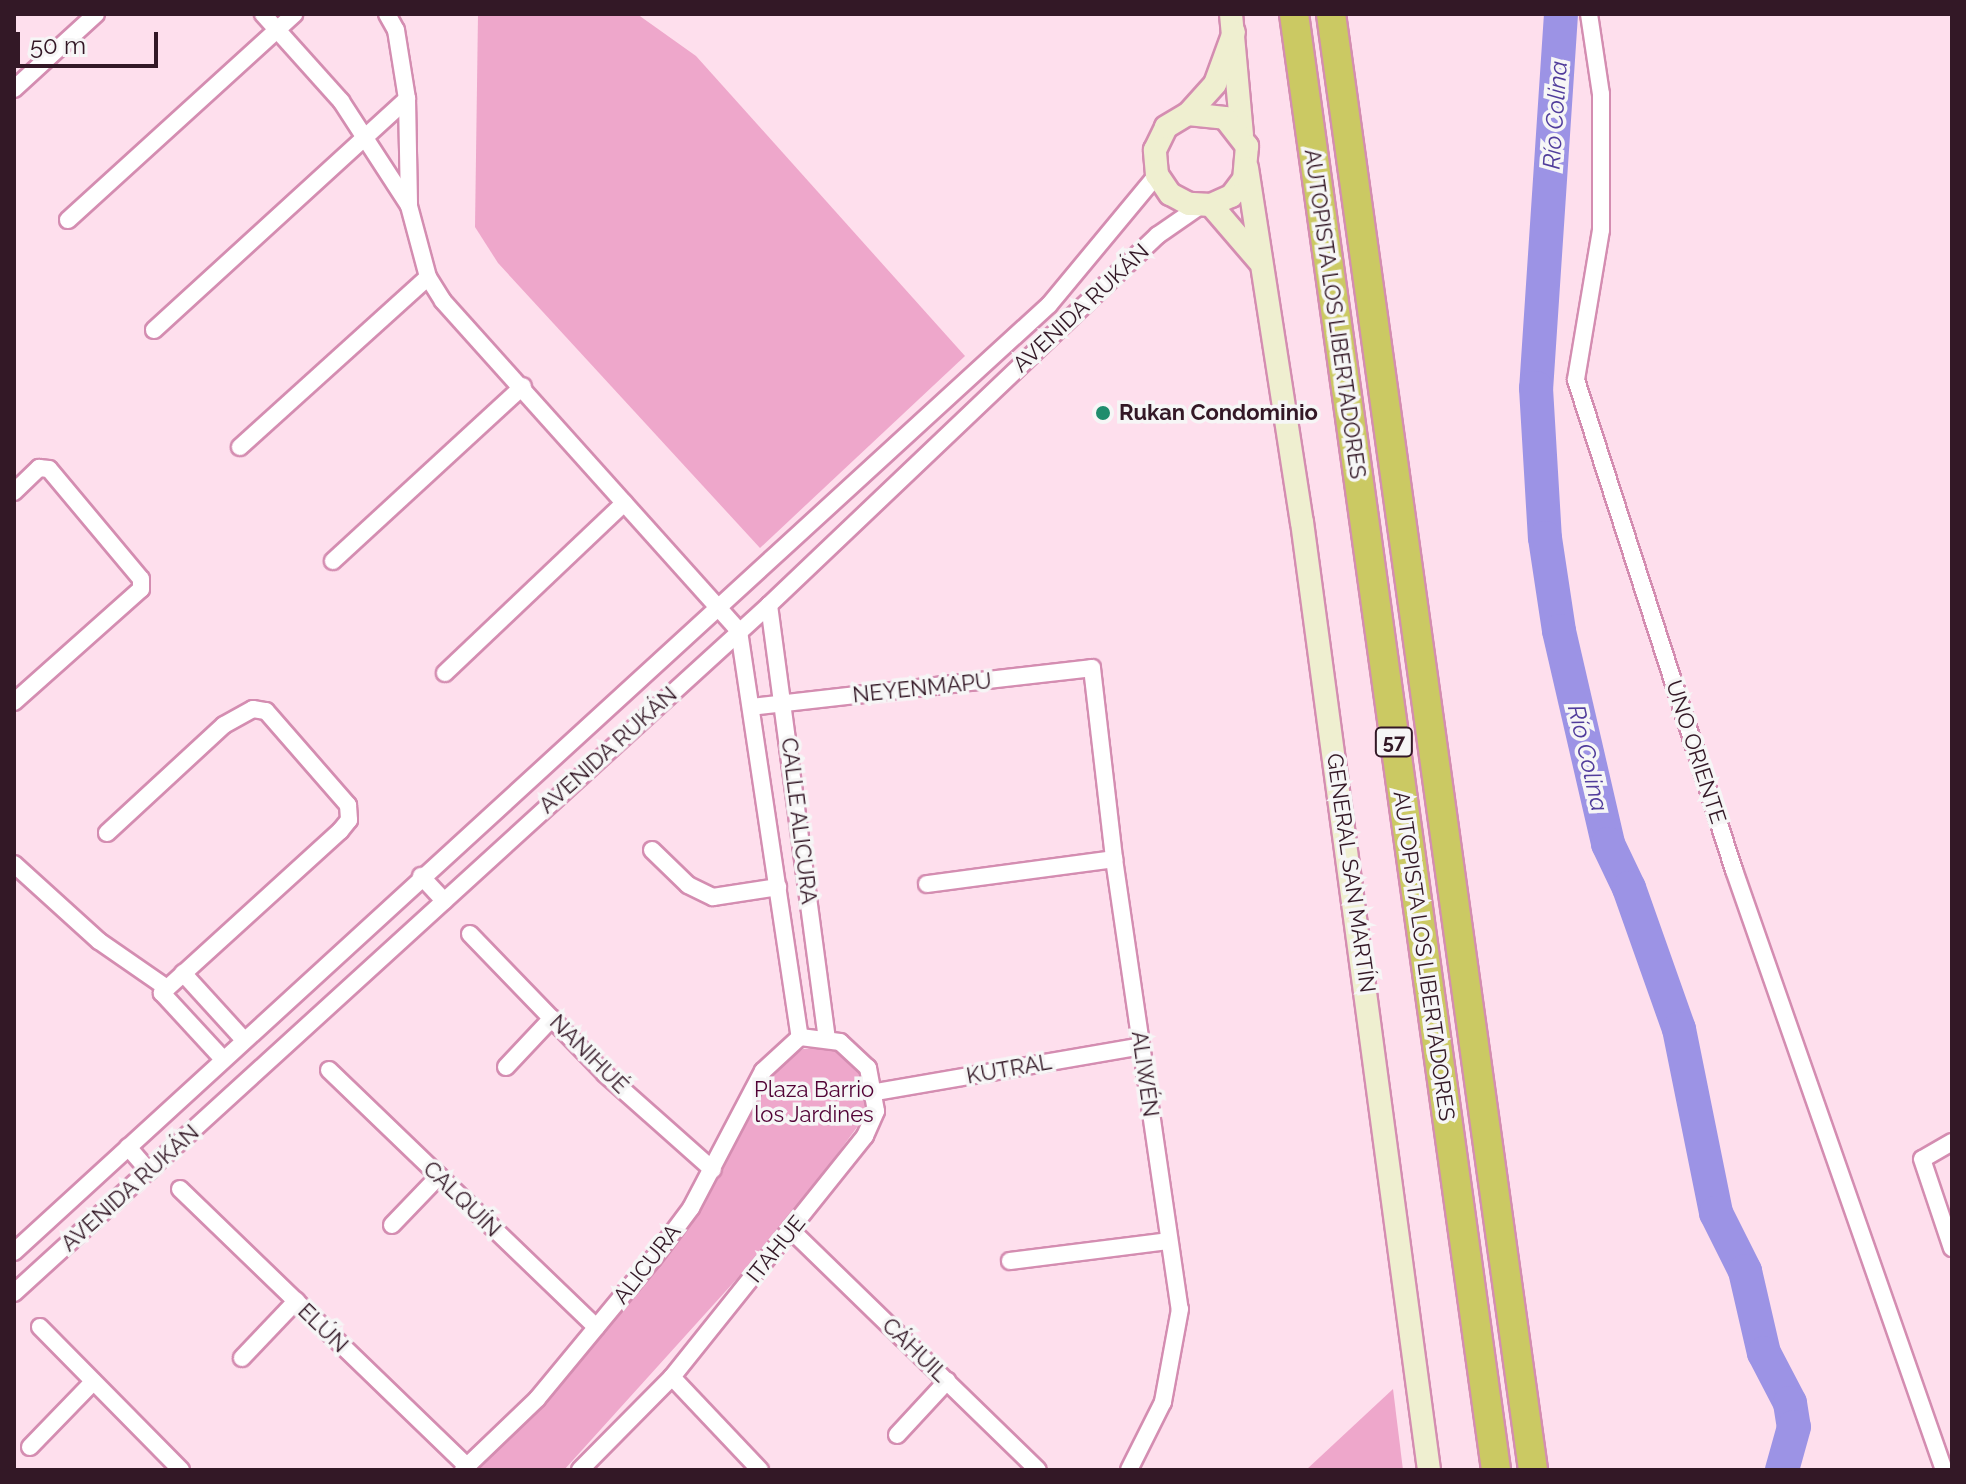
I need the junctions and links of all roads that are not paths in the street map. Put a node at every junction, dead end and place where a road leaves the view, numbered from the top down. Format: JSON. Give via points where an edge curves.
{"nodes":[{"id":1,"x":96,"y":14,"type":"edge"},
{"id":2,"x":263,"y":14,"type":"edge"},
{"id":3,"x":294,"y":14,"type":"edge"},
{"id":4,"x":387,"y":14,"type":"edge"},
{"id":5,"x":1294,"y":14,"type":"edge"},
{"id":6,"x":1331,"y":14,"type":"edge"},
{"id":7,"x":1589,"y":14,"type":"edge"},
{"id":8,"x":1233,"y":23,"type":"edge"},
{"id":9,"x":278,"y":29,"type":"junction"},
{"id":10,"x":14,"y":89,"type":"edge"},
{"id":11,"x":407,"y":99,"type":"junction"},
{"id":12,"x":1188,"y":114,"type":"junction"},
{"id":13,"x":1242,"y":135,"type":"junction"},
{"id":14,"x":367,"y":137,"type":"junction"},
{"id":15,"x":1247,"y":168,"type":"junction"},
{"id":16,"x":1157,"y":175,"type":"junction"},
{"id":17,"x":1206,"y":205,"type":"junction"},
{"id":18,"x":409,"y":206,"type":"junction"},
{"id":19,"x":68,"y":220,"type":"dead end"},
{"id":20,"x":428,"y":277,"type":"junction"},
{"id":21,"x":1267,"y":277,"type":"junction"},
{"id":22,"x":154,"y":330,"type":"dead end"},
{"id":23,"x":523,"y":386,"type":"junction"},
{"id":24,"x":940,"y":406,"type":"junction"},
{"id":25,"x":957,"y":425,"type":"junction"},
{"id":26,"x":240,"y":447,"type":"dead end"},
{"id":27,"x":14,"y":492,"type":"edge"},
{"id":28,"x":624,"y":503,"type":"junction"},
{"id":29,"x":333,"y":561,"type":"dead end"},
{"id":30,"x":718,"y":604,"type":"junction"},
{"id":31,"x":769,"y":605,"type":"junction"},
{"id":32,"x":739,"y":631,"type":"junction"},
{"id":33,"x":1092,"y":668,"type":"joint"},
{"id":34,"x":445,"y":673,"type":"dead end"},
{"id":35,"x":14,"y":702,"type":"edge"},
{"id":36,"x":783,"y":703,"type":"junction"},
{"id":37,"x":751,"y":707,"type":"junction"},
{"id":38,"x":107,"y":833,"type":"dead end"},
{"id":39,"x":652,"y":850,"type":"dead end"},
{"id":40,"x":1114,"y":859,"type":"junction"},
{"id":41,"x":14,"y":864,"type":"edge"},
{"id":42,"x":421,"y":876,"type":"junction"},
{"id":43,"x":927,"y":884,"type":"dead end"},
{"id":44,"x":778,"y":887,"type":"junction"},
{"id":45,"x":444,"y":901,"type":"junction"},
{"id":46,"x":470,"y":934,"type":"dead end"},
{"id":47,"x":183,"y":973,"type":"junction"},
{"id":48,"x":164,"y":990,"type":"junction"},
{"id":49,"x":552,"y":1018,"type":"junction"},
{"id":50,"x":800,"y":1037,"type":"junction"},
{"id":51,"x":827,"y":1037,"type":"junction"},
{"id":52,"x":244,"y":1040,"type":"junction"},
{"id":53,"x":1141,"y":1046,"type":"junction"},
{"id":54,"x":223,"y":1059,"type":"junction"},
{"id":55,"x":506,"y":1067,"type":"dead end"},
{"id":56,"x":329,"y":1070,"type":"dead end"},
{"id":57,"x":876,"y":1092,"type":"junction"},
{"id":58,"x":1952,"y":1142,"type":"edge"},
{"id":59,"x":128,"y":1147,"type":"junction"},
{"id":60,"x":713,"y":1170,"type":"junction"},
{"id":61,"x":149,"y":1171,"type":"junction"},
{"id":62,"x":439,"y":1176,"type":"junction"},
{"id":63,"x":180,"y":1189,"type":"dead end"},
{"id":64,"x":392,"y":1225,"type":"dead end"},
{"id":65,"x":791,"y":1230,"type":"junction"},
{"id":66,"x":1168,"y":1241,"type":"junction"},
{"id":67,"x":1952,"y":1248,"type":"edge"},
{"id":68,"x":14,"y":1252,"type":"edge"},
{"id":69,"x":1010,"y":1261,"type":"dead end"},
{"id":70,"x":14,"y":1293,"type":"edge"},
{"id":71,"x":296,"y":1301,"type":"junction"},
{"id":72,"x":40,"y":1327,"type":"dead end"},
{"id":73,"x":596,"y":1327,"type":"junction"},
{"id":74,"x":242,"y":1358,"type":"dead end"},
{"id":75,"x":672,"y":1377,"type":"junction"},
{"id":76,"x":947,"y":1381,"type":"junction"},
{"id":77,"x":93,"y":1382,"type":"junction"},
{"id":78,"x":897,"y":1435,"type":"dead end"},
{"id":79,"x":30,"y":1447,"type":"dead end"},
{"id":80,"x":465,"y":1468,"type":"edge"},
{"id":81,"x":181,"y":1470,"type":"edge"},
{"id":82,"x":580,"y":1470,"type":"edge"},
{"id":83,"x":760,"y":1470,"type":"edge"},
{"id":84,"x":1038,"y":1470,"type":"edge"},
{"id":85,"x":1129,"y":1470,"type":"edge"},
{"id":86,"x":1429,"y":1470,"type":"edge"},
{"id":87,"x":1496,"y":1470,"type":"edge"},
{"id":88,"x":1533,"y":1470,"type":"edge"},
{"id":89,"x":1944,"y":1470,"type":"edge"}],
"edges":[{"from":1,"to":10,"type":"street"},
{"from":2,"to":9,"type":"street"},
{"from":3,"to":9,"type":"street"},
{"from":4,"to":11,"type":"street","via":[[396,30]]},
{"from":5,"to":87,"type":"highway","name":"AUTOPISTA LOS LIBERTADORES","number":"57"},
{"from":6,"to":88,"type":"highway","name":"AUTOPISTA LOS LIBERTADORES","number":"57"},
{"from":7,"to":89,"type":"street","name":"UNO ORIENTE","via":[[1601,94],[1601,230],[1576,380],[1734,870]]},
{"from":8,"to":12,"type":"street","via":[[1223,71]]},
{"from":8,"to":13,"type":"street"},
{"from":9,"to":14,"type":"street"},
{"from":9,"to":19,"type":"street"},
{"from":11,"to":14,"type":"street"},
{"from":11,"to":18,"type":"street"},
{"from":12,"to":13,"type":"street","via":[[1225,118]]},
{"from":12,"to":16,"type":"street","via":[[1159,138]]},
{"from":13,"to":15,"type":"street"},
{"from":14,"to":18,"type":"street"},
{"from":14,"to":22,"type":"street"},
{"from":15,"to":17,"type":"street","via":[[1238,188]]},
{"from":15,"to":21,"type":"street","name":"GENERAL SAN MARTÍN"},
{"from":16,"to":17,"type":"street","via":[[1179,200]]},
{"from":16,"to":24,"type":"street","name":"AVENIDA RUKÁN","via":[[1049,305]]},
{"from":17,"to":21,"type":"street","name":"GENERAL SAN MARTÍN","via":[[1248,243]]},
{"from":17,"to":25,"type":"street","name":"AVENIDA RUKÁN","via":[[1158,235]]},
{"from":18,"to":20,"type":"street"},
{"from":20,"to":23,"type":"street","via":[[443,301]]},
{"from":20,"to":26,"type":"street"},
{"from":21,"to":86,"type":"street","name":"GENERAL SAN MARTÍN"},
{"from":23,"to":28,"type":"street"},
{"from":23,"to":29,"type":"street"},
{"from":24,"to":25,"type":"street"},
{"from":24,"to":30,"type":"street","name":"AVENIDA RUKÁN"},
{"from":25,"to":31,"type":"street","name":"AVENIDA RUKÁN"},
{"from":27,"to":35,"type":"street","via":[[39,468],[49,469],[141,579],[141,589]]},
{"from":28,"to":30,"type":"street"},
{"from":28,"to":34,"type":"street"},
{"from":30,"to":32,"type":"street"},
{"from":30,"to":42,"type":"street","name":"AVENIDA RUKÁN"},
{"from":31,"to":32,"type":"street","name":"AVENIDA RUKÁN"},
{"from":31,"to":36,"type":"street","name":"CALLE ALICURA"},
{"from":32,"to":37,"type":"street","name":"CALLE ALICURA"},
{"from":32,"to":45,"type":"street","name":"AVENIDA RUKÁN"},
{"from":33,"to":36,"type":"street","name":"NEYENMAPU"},
{"from":33,"to":40,"type":"street","name":"ALIWÉN"},
{"from":36,"to":37,"type":"street","name":"NEYENMAPU"},
{"from":36,"to":51,"type":"street","name":"CALLE ALICURA"},
{"from":37,"to":44,"type":"street","name":"CALLE ALICURA"},
{"from":38,"to":47,"type":"street","via":[[224,725],[253,709],[266,711],[348,805],[349,820],[340,831]]},
{"from":39,"to":44,"type":"street","via":[[688,885],[713,897]]},
{"from":40,"to":43,"type":"street"},
{"from":40,"to":53,"type":"street","name":"ALIWÉN"},
{"from":41,"to":48,"type":"street","via":[[99,941]]},
{"from":42,"to":45,"type":"street"},
{"from":42,"to":52,"type":"street","name":"AVENIDA RUKÁN"},
{"from":44,"to":50,"type":"street","name":"CALLE ALICURA"},
{"from":45,"to":61,"type":"street","name":"AVENIDA RUKÁN"},
{"from":46,"to":49,"type":"street","name":"NANIHUÉ"},
{"from":47,"to":48,"type":"street"},
{"from":47,"to":52,"type":"street"},
{"from":48,"to":54,"type":"street"},
{"from":49,"to":55,"type":"street"},
{"from":49,"to":60,"type":"street","name":"NANIHUÉ"},
{"from":50,"to":51,"type":"street"},
{"from":50,"to":60,"type":"street","name":"ALICURA","via":[[763,1071]]},
{"from":51,"to":57,"type":"street","via":[[855,1052],[868,1068]]},
{"from":52,"to":54,"type":"street","name":"AVENIDA RUKÁN"},
{"from":53,"to":57,"type":"street","name":"KUTRAL"},
{"from":53,"to":66,"type":"street","name":"ALIWÉN"},
{"from":54,"to":59,"type":"street","name":"AVENIDA RUKÁN"},
{"from":56,"to":62,"type":"street","name":"CALQUÍN"},
{"from":57,"to":65,"type":"street","name":"ITAHUE","via":[[865,1136]]},
{"from":58,"to":67,"type":"street","via":[[1922,1159]]},
{"from":59,"to":61,"type":"street"},
{"from":59,"to":68,"type":"street","name":"AVENIDA RUKÁN"},
{"from":60,"to":73,"type":"street","name":"ALICURA","via":[[653,1259]]},
{"from":61,"to":70,"type":"street","name":"AVENIDA RUKÁN"},
{"from":62,"to":64,"type":"street"},
{"from":62,"to":73,"type":"street","name":"CALQUÍN"},
{"from":63,"to":71,"type":"street","name":"ELÚN"},
{"from":65,"to":75,"type":"street","name":"ITAHUE"},
{"from":65,"to":76,"type":"street","name":"CÁHUIL"},
{"from":66,"to":69,"type":"street"},
{"from":66,"to":85,"type":"street","name":"ALIWÉN","via":[[1180,1309],[1175,1356],[1153,1428]]},
{"from":71,"to":74,"type":"street"},
{"from":71,"to":80,"type":"street","name":"ELÚN"},
{"from":72,"to":77,"type":"street"},
{"from":73,"to":80,"type":"street","name":"ALICURA","via":[[537,1399]]},
{"from":75,"to":82,"type":"street","name":"ITAHUE"},
{"from":75,"to":83,"type":"street"},
{"from":76,"to":78,"type":"street"},
{"from":76,"to":84,"type":"street","name":"CÁHUIL"},
{"from":77,"to":79,"type":"street"},
{"from":77,"to":81,"type":"street"}]}
